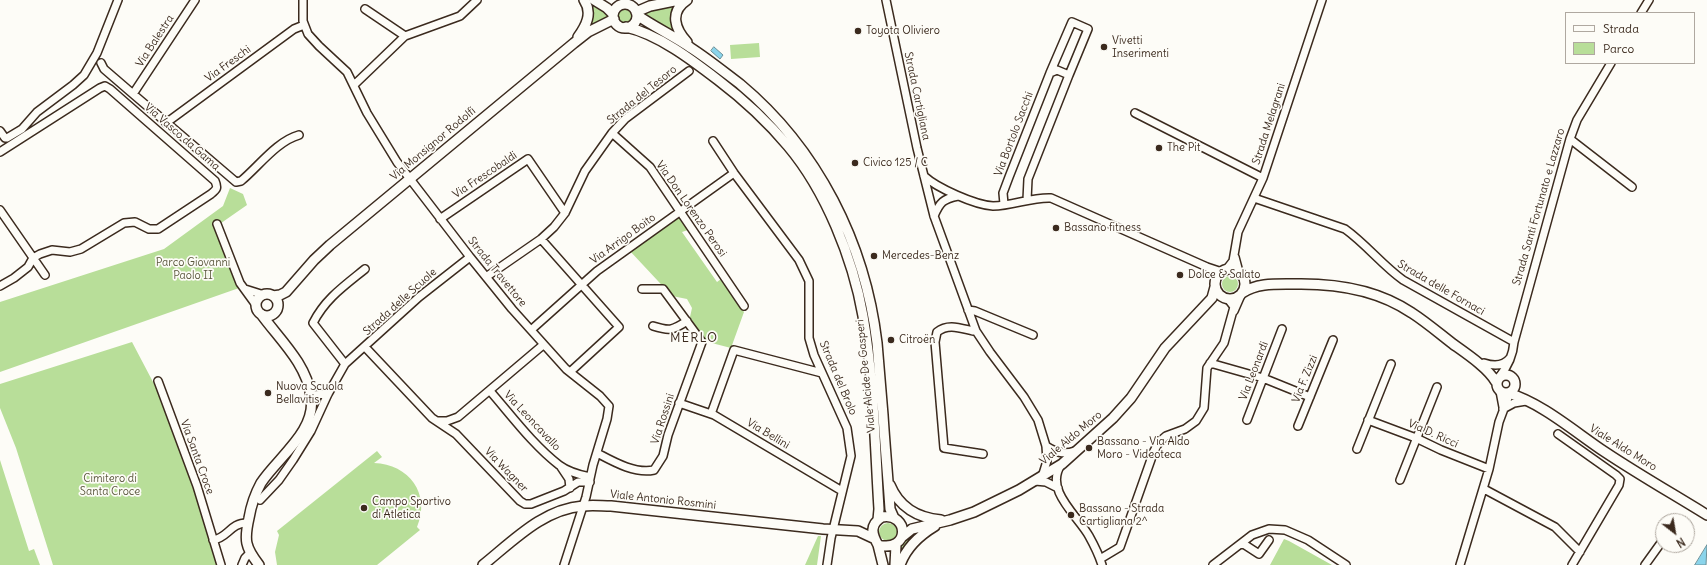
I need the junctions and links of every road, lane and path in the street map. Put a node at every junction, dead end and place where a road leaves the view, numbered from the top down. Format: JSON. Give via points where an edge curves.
{"nodes":[{"id":1,"x":118,"y":0,"type":"edge"},
{"id":2,"x":195,"y":0,"type":"edge"},
{"id":3,"x":303,"y":0,"type":"edge"},
{"id":4,"x":477,"y":0,"type":"edge"},
{"id":5,"x":584,"y":0,"type":"edge"},
{"id":6,"x":594,"y":0,"type":"edge"},
{"id":7,"x":612,"y":0,"type":"edge"},
{"id":8,"x":679,"y":0,"type":"edge"},
{"id":9,"x":687,"y":0,"type":"edge"},
{"id":10,"x":886,"y":0,"type":"edge"},
{"id":11,"x":1322,"y":0,"type":"edge"},
{"id":12,"x":1649,"y":0,"type":"edge"},
{"id":13,"x":365,"y":9,"type":"dead end"},
{"id":14,"x":631,"y":9,"type":"junction"},
{"id":15,"x":1642,"y":12,"type":"edge"},
{"id":16,"x":618,"y":21,"type":"junction"},
{"id":17,"x":304,"y":25,"type":"junction"},
{"id":18,"x":405,"y":36,"type":"junction"},
{"id":19,"x":574,"y":43,"type":"junction"},
{"id":20,"x":691,"y":48,"type":"junction"},
{"id":21,"x":101,"y":63,"type":"dead end"},
{"id":22,"x":1610,"y":64,"type":"edge"},
{"id":23,"x":689,"y":71,"type":"dead end"},
{"id":24,"x":1050,"y":73,"type":"junction"},
{"id":25,"x":1069,"y":75,"type":"junction"},
{"id":26,"x":354,"y":85,"type":"junction"},
{"id":27,"x":133,"y":94,"type":"junction"},
{"id":28,"x":1135,"y":113,"type":"dead end"},
{"id":29,"x":166,"y":123,"type":"junction"},
{"id":30,"x":0,"y":131,"type":"edge"},
{"id":31,"x":612,"y":132,"type":"junction"},
{"id":32,"x":299,"y":136,"type":"dead end"},
{"id":33,"x":1570,"y":139,"type":"junction"},
{"id":34,"x":713,"y":140,"type":"dead end"},
{"id":35,"x":0,"y":152,"type":"edge"},
{"id":36,"x":734,"y":173,"type":"junction"},
{"id":37,"x":923,"y":175,"type":"junction"},
{"id":38,"x":410,"y":178,"type":"junction"},
{"id":39,"x":1263,"y":178,"type":"junction"},
{"id":40,"x":1632,"y":187,"type":"dead end"},
{"id":41,"x":946,"y":190,"type":"junction"},
{"id":42,"x":959,"y":196,"type":"junction"},
{"id":43,"x":928,"y":197,"type":"junction"},
{"id":44,"x":947,"y":198,"type":"junction"},
{"id":45,"x":1254,"y":198,"type":"junction"},
{"id":46,"x":1027,"y":200,"type":"junction"},
{"id":47,"x":1004,"y":204,"type":"junction"},
{"id":48,"x":0,"y":210,"type":"edge"},
{"id":49,"x":680,"y":212,"type":"junction"},
{"id":50,"x":565,"y":213,"type":"junction"},
{"id":51,"x":934,"y":216,"type":"junction"},
{"id":52,"x":440,"y":219,"type":"junction"},
{"id":53,"x":217,"y":224,"type":"dead end"},
{"id":54,"x":541,"y":239,"type":"junction"},
{"id":55,"x":1234,"y":255,"type":"junction"},
{"id":56,"x":470,"y":257,"type":"junction"},
{"id":57,"x":33,"y":258,"type":"junction"},
{"id":58,"x":1207,"y":267,"type":"junction"},
{"id":59,"x":365,"y":270,"type":"dead end"},
{"id":60,"x":1224,"y":271,"type":"junction"},
{"id":61,"x":1240,"y":274,"type":"junction"},
{"id":62,"x":45,"y":275,"type":"dead end"},
{"id":63,"x":486,"y":278,"type":"junction"},
{"id":64,"x":1216,"y":283,"type":"junction"},
{"id":65,"x":581,"y":284,"type":"junction"},
{"id":66,"x":1272,"y":284,"type":"junction"},
{"id":67,"x":0,"y":286,"type":"edge"},
{"id":68,"x":290,"y":288,"type":"junction"},
{"id":69,"x":245,"y":289,"type":"junction"},
{"id":70,"x":642,"y":289,"type":"dead end"},
{"id":71,"x":1242,"y":294,"type":"junction"},
{"id":72,"x":268,"y":295,"type":"junction"},
{"id":73,"x":1226,"y":298,"type":"junction"},
{"id":74,"x":256,"y":305,"type":"junction"},
{"id":75,"x":744,"y":306,"type":"dead end"},
{"id":76,"x":277,"y":308,"type":"junction"},
{"id":77,"x":968,"y":310,"type":"junction"},
{"id":78,"x":1198,"y":313,"type":"junction"},
{"id":79,"x":261,"y":314,"type":"junction"},
{"id":80,"x":1232,"y":315,"type":"junction"},
{"id":81,"x":687,"y":321,"type":"junction"},
{"id":82,"x":653,"y":326,"type":"dead end"},
{"id":83,"x":272,"y":329,"type":"junction"},
{"id":84,"x":531,"y":330,"type":"junction"},
{"id":85,"x":1282,"y":330,"type":"dead end"},
{"id":86,"x":976,"y":331,"type":"junction"},
{"id":87,"x":1033,"y":335,"type":"dead end"},
{"id":88,"x":1333,"y":340,"type":"dead end"},
{"id":89,"x":1514,"y":342,"type":"junction"},
{"id":90,"x":543,"y":345,"type":"junction"},
{"id":91,"x":365,"y":347,"type":"junction"},
{"id":92,"x":1469,"y":356,"type":"junction"},
{"id":93,"x":1511,"y":356,"type":"junction"},
{"id":94,"x":1210,"y":363,"type":"junction"},
{"id":95,"x":1484,"y":363,"type":"junction"},
{"id":96,"x":345,"y":364,"type":"junction"},
{"id":97,"x":1391,"y":364,"type":"dead end"},
{"id":98,"x":570,"y":372,"type":"junction"},
{"id":99,"x":822,"y":373,"type":"junction"},
{"id":100,"x":1263,"y":378,"type":"junction"},
{"id":101,"x":158,"y":381,"type":"dead end"},
{"id":102,"x":1502,"y":383,"type":"junction"},
{"id":103,"x":1515,"y":384,"type":"joint"},
{"id":104,"x":1437,"y":387,"type":"dead end"},
{"id":105,"x":490,"y":390,"type":"junction"},
{"id":106,"x":328,"y":394,"type":"junction"},
{"id":107,"x":311,"y":395,"type":"junction"},
{"id":108,"x":1310,"y":397,"type":"junction"},
{"id":109,"x":1526,"y":401,"type":"junction"},
{"id":110,"x":679,"y":403,"type":"junction"},
{"id":111,"x":1503,"y":409,"type":"junction"},
{"id":112,"x":712,"y":414,"type":"junction"},
{"id":113,"x":1551,"y":415,"type":"junction"},
{"id":114,"x":458,"y":417,"type":"junction"},
{"id":115,"x":1247,"y":420,"type":"dead end"},
{"id":116,"x":1368,"y":420,"type":"junction"},
{"id":117,"x":436,"y":421,"type":"junction"},
{"id":118,"x":1298,"y":426,"type":"dead end"},
{"id":119,"x":456,"y":434,"type":"junction"},
{"id":120,"x":1558,"y":434,"type":"dead end"},
{"id":121,"x":1416,"y":438,"type":"junction"},
{"id":122,"x":1046,"y":446,"type":"junction"},
{"id":123,"x":1357,"y":449,"type":"dead end"},
{"id":124,"x":1079,"y":450,"type":"junction"},
{"id":125,"x":597,"y":453,"type":"junction"},
{"id":126,"x":285,"y":454,"type":"junction"},
{"id":127,"x":984,"y":454,"type":"dead end"},
{"id":128,"x":295,"y":457,"type":"junction"},
{"id":129,"x":1062,"y":464,"type":"junction"},
{"id":130,"x":559,"y":466,"type":"junction"},
{"id":131,"x":1489,"y":469,"type":"junction"},
{"id":132,"x":1039,"y":479,"type":"junction"},
{"id":133,"x":590,"y":480,"type":"junction"},
{"id":134,"x":888,"y":480,"type":"junction"},
{"id":135,"x":1400,"y":480,"type":"dead end"},
{"id":136,"x":570,"y":488,"type":"junction"},
{"id":137,"x":1058,"y":488,"type":"junction"},
{"id":138,"x":1484,"y":489,"type":"junction"},
{"id":139,"x":842,"y":491,"type":"junction"},
{"id":140,"x":260,"y":500,"type":"dead end"},
{"id":141,"x":583,"y":506,"type":"junction"},
{"id":142,"x":1707,"y":515,"type":"edge"},
{"id":143,"x":896,"y":520,"type":"junction"},
{"id":144,"x":876,"y":522,"type":"junction"},
{"id":145,"x":946,"y":522,"type":"junction"},
{"id":146,"x":248,"y":523,"type":"junction"},
{"id":147,"x":920,"y":527,"type":"junction"},
{"id":148,"x":833,"y":530,"type":"junction"},
{"id":149,"x":858,"y":531,"type":"junction"},
{"id":150,"x":902,"y":537,"type":"junction"},
{"id":151,"x":213,"y":540,"type":"junction"},
{"id":152,"x":1269,"y":540,"type":"dead end"},
{"id":153,"x":875,"y":542,"type":"junction"},
{"id":154,"x":1242,"y":543,"type":"junction"},
{"id":155,"x":896,"y":545,"type":"junction"},
{"id":156,"x":1655,"y":551,"type":"edge"},
{"id":157,"x":1580,"y":552,"type":"junction"},
{"id":158,"x":250,"y":553,"type":"junction"},
{"id":159,"x":1101,"y":562,"type":"edge"},
{"id":160,"x":221,"y":565,"type":"edge"},
{"id":161,"x":242,"y":565,"type":"edge"},
{"id":162,"x":259,"y":565,"type":"edge"},
{"id":163,"x":483,"y":565,"type":"edge"},
{"id":164,"x":564,"y":565,"type":"edge"},
{"id":165,"x":827,"y":565,"type":"edge"},
{"id":166,"x":883,"y":565,"type":"edge"},
{"id":167,"x":895,"y":565,"type":"edge"},
{"id":168,"x":900,"y":565,"type":"edge"},
{"id":169,"x":1213,"y":565,"type":"edge"},
{"id":170,"x":1346,"y":565,"type":"edge"},
{"id":171,"x":1460,"y":565,"type":"edge"},
{"id":172,"x":1572,"y":565,"type":"edge"},
{"id":173,"x":1645,"y":565,"type":"edge"}],
"edges":[{"from":1,"to":30,"type":"street","via":[[97,53],[84,75],[37,112],[22,129],[7,138]]},
{"from":2,"to":27,"type":"street","name":"Via Balestra"},
{"from":3,"to":17,"type":"street","name":"Strada Travettore"},
{"from":4,"to":18,"type":"street","via":[[460,16]]},
{"from":5,"to":19,"type":"main road","via":[[589,11],[587,20]]},
{"from":6,"to":16,"type":"main road","name":"Viale Alcide De Gasperi","via":[[607,8]]},
{"from":7,"to":14,"type":"main road","name":"Viale Alcide De Gasperi"},
{"from":8,"to":14,"type":"main road"},
{"from":9,"to":20,"type":"main road","via":[[678,7],[675,22],[680,34]]},
{"from":10,"to":37,"type":"street","name":"Strada Cartigliana"},
{"from":11,"to":39,"type":"street","name":"Strada Melagrani"},
{"from":12,"to":15,"type":"street"},
{"from":13,"to":18,"type":"street"},
{"from":14,"to":16,"type":"main road","via":[[616,8]]},
{"from":14,"to":16,"type":"main road","via":[[633,24]]},
{"from":14,"to":20,"type":"main road","name":"Viale Alcide De Gasperi"},
{"from":16,"to":19,"type":"main road","name":"Via Monsignor Rodolfi","via":[[598,27]]},
{"from":16,"to":144,"type":"main road","name":"Viale Alcide De Gasperi","via":[[642,32],[692,62],[756,111],[789,146],[828,209],[848,259],[863,316],[874,427],[879,509]]},
{"from":17,"to":26,"type":"street","name":"Strada Travettore","via":[[312,40],[347,72]]},
{"from":17,"to":29,"type":"street","name":"Via Freschi","via":[[294,29]]},
{"from":18,"to":26,"type":"street"},
{"from":19,"to":38,"type":"main road","name":"Via Monsignor Rodolfi"},
{"from":20,"to":134,"type":"main road","name":"Viale Alcide De Gasperi","via":[[740,84],[764,106],[794,140],[820,176],[839,211],[857,256],[872,314],[877,342]]},
{"from":21,"to":27,"type":"street","via":[[104,69]]},
{"from":22,"to":33,"type":"street","name":"Strada Santi Fortunato e Lazzaro","via":[[1577,120]]},
{"from":23,"to":31,"type":"street","name":"Strada del Tesoro","via":[[625,119]]},
{"from":24,"to":25,"type":"street","via":[[1057,70]]},
{"from":24,"to":25,"type":"street","name":"Via Bortolo Sacchi","via":[[1072,22],[1088,28]]},
{"from":24,"to":47,"type":"street","name":"Via Bortolo Sacchi","via":[[1003,193]]},
{"from":25,"to":46,"type":"street","name":"Via Bortolo Sacchi","via":[[1028,179]]},
{"from":26,"to":38,"type":"street","name":"Strada Travettore","via":[[376,130]]},
{"from":27,"to":29,"type":"street"},
{"from":28,"to":39,"type":"street"},
{"from":29,"to":32,"type":"street","via":[[236,182],[241,181],[267,156],[293,137]]},
{"from":31,"to":49,"type":"street","name":"Via Don Lorenzo Perosi","via":[[650,167]]},
{"from":31,"to":50,"type":"street","name":"Strada del Tesoro","via":[[585,171]]},
{"from":33,"to":40,"type":"street"},
{"from":33,"to":89,"type":"street","name":"Strada Santi Fortunato e Lazzaro"},
{"from":34,"to":36,"type":"street","name":"Strada del Brolo"},
{"from":35,"to":57,"type":"street","name":"Via Vasco da Gama","via":[[105,86],[215,181],[217,186],[158,228],[149,229],[135,222],[124,223],[81,249],[70,252],[52,250]]},
{"from":36,"to":49,"type":"street","name":"Via Arrigo Boito"},
{"from":36,"to":99,"type":"street","name":"Strada del Brolo","via":[[801,265],[808,281],[809,338]]},
{"from":37,"to":41,"type":"street","via":[[931,183]]},
{"from":37,"to":43,"type":"street","name":"Strada Cartigliana"},
{"from":38,"to":52,"type":"street","name":"Strada Travettore"},
{"from":38,"to":68,"type":"main road","name":"Via Monsignor Rodolfi","via":[[330,245]]},
{"from":39,"to":45,"type":"street","name":"Strada Melagrani"},
{"from":41,"to":42,"type":"street"},
{"from":41,"to":43,"type":"street","via":[[939,189]]},
{"from":42,"to":44,"type":"street"},
{"from":42,"to":47,"type":"street","via":[[993,206]]},
{"from":43,"to":44,"type":"street"},
{"from":43,"to":51,"type":"street","name":"Strada Cartigliana"},
{"from":44,"to":51,"type":"street","via":[[938,207]]},
{"from":45,"to":55,"type":"street","name":"Strada Melagrani","via":[[1238,232]]},
{"from":45,"to":89,"type":"street","name":"Strada delle Fornaci","via":[[1345,230],[1403,280]]},
{"from":46,"to":47,"type":"street"},
{"from":46,"to":58,"type":"street","via":[[1051,198]]},
{"from":48,"to":57,"type":"street"},
{"from":49,"to":65,"type":"street","name":"Via Arrigo Boito"},
{"from":49,"to":75,"type":"street","name":"Via Don Lorenzo Perosi"},
{"from":50,"to":52,"type":"street","name":"Via Frescobaldi","via":[[528,159]]},
{"from":50,"to":54,"type":"street","name":"Strada del Tesoro"},
{"from":51,"to":77,"type":"street","name":"Strada Cartigliana"},
{"from":52,"to":56,"type":"street","name":"Strada Travettore"},
{"from":53,"to":69,"type":"street","via":[[240,283]]},
{"from":54,"to":63,"type":"street","name":"Strada del Tesoro"},
{"from":54,"to":65,"type":"street"},
{"from":55,"to":60,"type":"street","name":"Strada Melagrani","via":[[1231,265]]},
{"from":55,"to":61,"type":"street","name":"Strada Melagrani"},
{"from":56,"to":63,"type":"street","name":"Strada Travettore"},
{"from":56,"to":91,"type":"street","name":"Strada delle Scuole","via":[[419,297]]},
{"from":57,"to":62,"type":"street"},
{"from":57,"to":67,"type":"street","name":"Via Vasco da Gama","via":[[28,267]]},
{"from":58,"to":60,"type":"street"},
{"from":58,"to":64,"type":"street","via":[[1212,271]]},
{"from":59,"to":96,"type":"street","via":[[320,309],[313,323]]},
{"from":60,"to":61,"type":"main road","name":"Viale Aldo Moro","via":[[1233,270]]},
{"from":60,"to":64,"type":"main road","name":"Viale Aldo Moro"},
{"from":61,"to":66,"type":"main road","name":"Viale Aldo Moro","via":[[1258,282]]},
{"from":61,"to":71,"type":"main road","via":[[1245,286]]},
{"from":63,"to":84,"type":"street","name":"Strada Travettore"},
{"from":64,"to":73,"type":"main road","via":[[1217,292]]},
{"from":64,"to":78,"type":"main road","name":"Viale Aldo Moro","via":[[1212,298]]},
{"from":65,"to":84,"type":"street","name":"Via Arrigo Boito"},
{"from":65,"to":98,"type":"street","via":[[619,327]]},
{"from":66,"to":71,"type":"main road","name":"Viale Aldo Moro"},
{"from":66,"to":92,"type":"main road","name":"Viale Aldo Moro","via":[[1316,284],[1365,291],[1411,312]]},
{"from":68,"to":72,"type":"main road","name":"Via Monsignor Rodolfi","via":[[280,295]]},
{"from":68,"to":76,"type":"main road","name":"Via Monsignor Rodolfi"},
{"from":69,"to":72,"type":"street"},
{"from":69,"to":74,"type":"street"},
{"from":70,"to":81,"type":"street","name":"Via Rossini","via":[[663,289]]},
{"from":71,"to":73,"type":"main road","name":"Viale Aldo Moro"},
{"from":71,"to":80,"type":"street"},
{"from":72,"to":74,"type":"main road","name":"Via Monsignor Rodolfi","via":[[258,299]]},
{"from":72,"to":76,"type":"main road"},
{"from":73,"to":78,"type":"main road","name":"Viale Aldo Moro"},
{"from":73,"to":80,"type":"street","via":[[1234,307]]},
{"from":74,"to":79,"type":"main road"},
{"from":76,"to":79,"type":"main road","via":[[268,316]]},
{"from":76,"to":83,"type":"main road","name":"Via Monsignor Rodolfi"},
{"from":77,"to":86,"type":"street","name":"Strada Cartigliana"},
{"from":77,"to":87,"type":"street"},
{"from":78,"to":124,"type":"main road","name":"Viale Aldo Moro","via":[[1165,348],[1131,398]]},
{"from":79,"to":83,"type":"main road"},
{"from":80,"to":94,"type":"street","via":[[1224,343]]},
{"from":81,"to":82,"type":"street","via":[[668,330]]},
{"from":81,"to":110,"type":"street","name":"Via Rossini","via":[[702,342]]},
{"from":83,"to":107,"type":"main road","via":[[302,368]]},
{"from":84,"to":90,"type":"street","name":"Strada Travettore"},
{"from":85,"to":100,"type":"street","name":"Via Leonardi"},
{"from":86,"to":122,"type":"street","name":"Strada Cartigliana","via":[[1032,409]]},
{"from":86,"to":127,"type":"street","via":[[944,327],[937,332],[935,342],[944,448]]},
{"from":88,"to":108,"type":"street","name":"Via F. Zizzi"},
{"from":89,"to":93,"type":"street","name":"Strada Santi Fortunato e Lazzaro"},
{"from":90,"to":98,"type":"street","name":"Strada Travettore"},
{"from":90,"to":105,"type":"street","name":"Via Leoncavallo"},
{"from":91,"to":96,"type":"street","name":"Strada delle Scuole"},
{"from":91,"to":117,"type":"street","name":"Via Wagner"},
{"from":92,"to":95,"type":"main road","name":"Viale Aldo Moro"},
{"from":92,"to":102,"type":"main road","name":"Viale Aldo Moro"},
{"from":93,"to":95,"type":"street","name":"Viale Aldo Moro","via":[[1500,365]]},
{"from":93,"to":102,"type":"street","name":"Strada Santi Fortunato e Lazzaro"},
{"from":94,"to":100,"type":"street"},
{"from":94,"to":159,"type":"street","via":[[1207,368],[1204,408],[1196,421],[1185,429],[1166,436],[1160,442],[1154,451],[1120,547]]},
{"from":95,"to":102,"type":"main road","name":"Viale Aldo Moro"},
{"from":96,"to":106,"type":"street","name":"Strada delle Scuole"},
{"from":97,"to":116,"type":"street"},
{"from":98,"to":125,"type":"street","name":"Strada Travettore","via":[[609,406]]},
{"from":99,"to":112,"type":"street","via":[[734,350]]},
{"from":99,"to":139,"type":"street","name":"Strada del Brolo","via":[[845,423],[850,442],[851,456]]},
{"from":100,"to":108,"type":"street"},
{"from":100,"to":115,"type":"street","name":"Via Leonardi"},
{"from":101,"to":151,"type":"street","name":"Via Santa Croce","via":[[197,486]]},
{"from":102,"to":103,"type":"main road","name":"Strada Santi Fortunato e Lazzaro","via":[[1513,390]]},
{"from":102,"to":109,"type":"main road","name":"Viale Aldo Moro"},
{"from":102,"to":111,"type":"street","name":"Strada Santi Fortunato e Lazzaro","via":[[1508,398]]},
{"from":103,"to":113,"type":"main road","name":"Viale Aldo Moro"},
{"from":104,"to":121,"type":"street"},
{"from":105,"to":114,"type":"street","name":"Via Leoncavallo"},
{"from":105,"to":130,"type":"street","name":"Via Leoncavallo","via":[[527,434]]},
{"from":106,"to":107,"type":"street"},
{"from":106,"to":128,"type":"street","name":"Strada delle Scuole","via":[[311,431]]},
{"from":107,"to":126,"type":"main road","via":[[308,421]]},
{"from":108,"to":118,"type":"street","name":"Via F. Zizzi"},
{"from":109,"to":111,"type":"street","via":[[1514,403]]},
{"from":109,"to":113,"type":"main road","name":"Viale Aldo Moro"},
{"from":110,"to":112,"type":"street","name":"Via Bellini"},
{"from":110,"to":125,"type":"street","name":"Via Rossini","via":[[663,456],[654,470],[633,469]]},
{"from":111,"to":131,"type":"street","name":"Strada Santi Fortunato e Lazzaro"},
{"from":112,"to":139,"type":"street","name":"Via Bellini"},
{"from":113,"to":142,"type":"main road","name":"Viale Aldo Moro","via":[[1605,452]]},
{"from":114,"to":117,"type":"street","name":"Via Leoncavallo"},
{"from":114,"to":119,"type":"street"},
{"from":116,"to":121,"type":"street","name":"Via D. Ricci"},
{"from":116,"to":123,"type":"street"},
{"from":117,"to":119,"type":"street","name":"Via Wagner"},
{"from":119,"to":136,"type":"street","name":"Via Wagner","via":[[525,504]]},
{"from":120,"to":157,"type":"street","via":[[1620,480]]},
{"from":121,"to":131,"type":"street","name":"Via D. Ricci"},
{"from":121,"to":135,"type":"street"},
{"from":122,"to":124,"type":"street","via":[[1063,453]]},
{"from":122,"to":132,"type":"street","name":"Strada Cartigliana","via":[[1047,461]]},
{"from":124,"to":129,"type":"main road","name":"Viale Aldo Moro"},
{"from":125,"to":133,"type":"street","name":"Strada Travettore"},
{"from":126,"to":128,"type":"street"},
{"from":126,"to":146,"type":"main road","via":[[266,476],[257,492]]},
{"from":128,"to":140,"type":"street","name":"Strada delle Scuole","via":[[279,480]]},
{"from":129,"to":132,"type":"main road","name":"Viale Aldo Moro"},
{"from":129,"to":137,"type":"street","via":[[1056,476]]},
{"from":130,"to":133,"type":"street","name":"Via Leoncavallo"},
{"from":130,"to":136,"type":"street","name":"Via Leoncavallo","via":[[569,479]]},
{"from":131,"to":138,"type":"street","name":"Strada Santi Fortunato e Lazzaro"},
{"from":132,"to":137,"type":"street"},
{"from":132,"to":145,"type":"main road","name":"Viale Aldo Moro","via":[[988,506]]},
{"from":133,"to":136,"type":"street","name":"Via Wagner","via":[[578,482]]},
{"from":133,"to":141,"type":"street","name":"Strada Travettore"},
{"from":134,"to":143,"type":"main road","name":"Viale Alcide De Gasperi","via":[[890,509]]},
{"from":134,"to":145,"type":"main road","via":[[904,506],[914,513]]},
{"from":137,"to":159,"type":"street","via":[[1068,507],[1089,535]]},
{"from":138,"to":157,"type":"street","via":[[1555,527]]},
{"from":138,"to":171,"type":"street","name":"Strada Santi Fortunato e Lazzaro"},
{"from":139,"to":148,"type":"street","name":"Strada del Brolo"},
{"from":141,"to":148,"type":"main road","name":"Viale Antonio Rosmini","via":[[611,506]]},
{"from":141,"to":163,"type":"main road","name":"Viale Antonio Rosmini","via":[[559,512],[535,523]]},
{"from":141,"to":164,"type":"street","name":"Strada Travettore"},
{"from":143,"to":144,"type":"main road","via":[[886,517]]},
{"from":143,"to":147,"type":"main road","name":"Viale Aldo Moro"},
{"from":143,"to":150,"type":"main road","name":"Viale Alcide De Gasperi","via":[[902,530]]},
{"from":144,"to":149,"type":"main road","name":"Viale Antonio Rosmini"},
{"from":144,"to":153,"type":"main road","name":"Viale Alcide De Gasperi","via":[[872,528]]},
{"from":145,"to":147,"type":"main road","name":"Viale Aldo Moro"},
{"from":145,"to":168,"type":"main road","via":[[925,532],[911,546]]},
{"from":146,"to":151,"type":"street","via":[[237,524]]},
{"from":146,"to":158,"type":"main road","via":[[246,542]]},
{"from":147,"to":150,"type":"main road","name":"Viale Aldo Moro","via":[[912,529]]},
{"from":148,"to":149,"type":"main road","name":"Viale Antonio Rosmini"},
{"from":148,"to":165,"type":"street","name":"Strada del Brolo"},
{"from":149,"to":153,"type":"main road","name":"Viale Antonio Rosmini"},
{"from":150,"to":155,"type":"main road"},
{"from":151,"to":160,"type":"street","name":"Via Santa Croce"},
{"from":152,"to":154,"type":"street","via":[[1259,554]]},
{"from":153,"to":155,"type":"main road","via":[[888,547]]},
{"from":153,"to":166,"type":"main road","name":"Viale Alcide De Gasperi"},
{"from":154,"to":169,"type":"street"},
{"from":154,"to":170,"type":"street","via":[[1252,535],[1269,530],[1285,530],[1308,540]]},
{"from":155,"to":167,"type":"main road"},
{"from":156,"to":173,"type":"street"},
{"from":157,"to":172,"type":"street"},
{"from":158,"to":161,"type":"street"},
{"from":158,"to":162,"type":"main road"}]}
